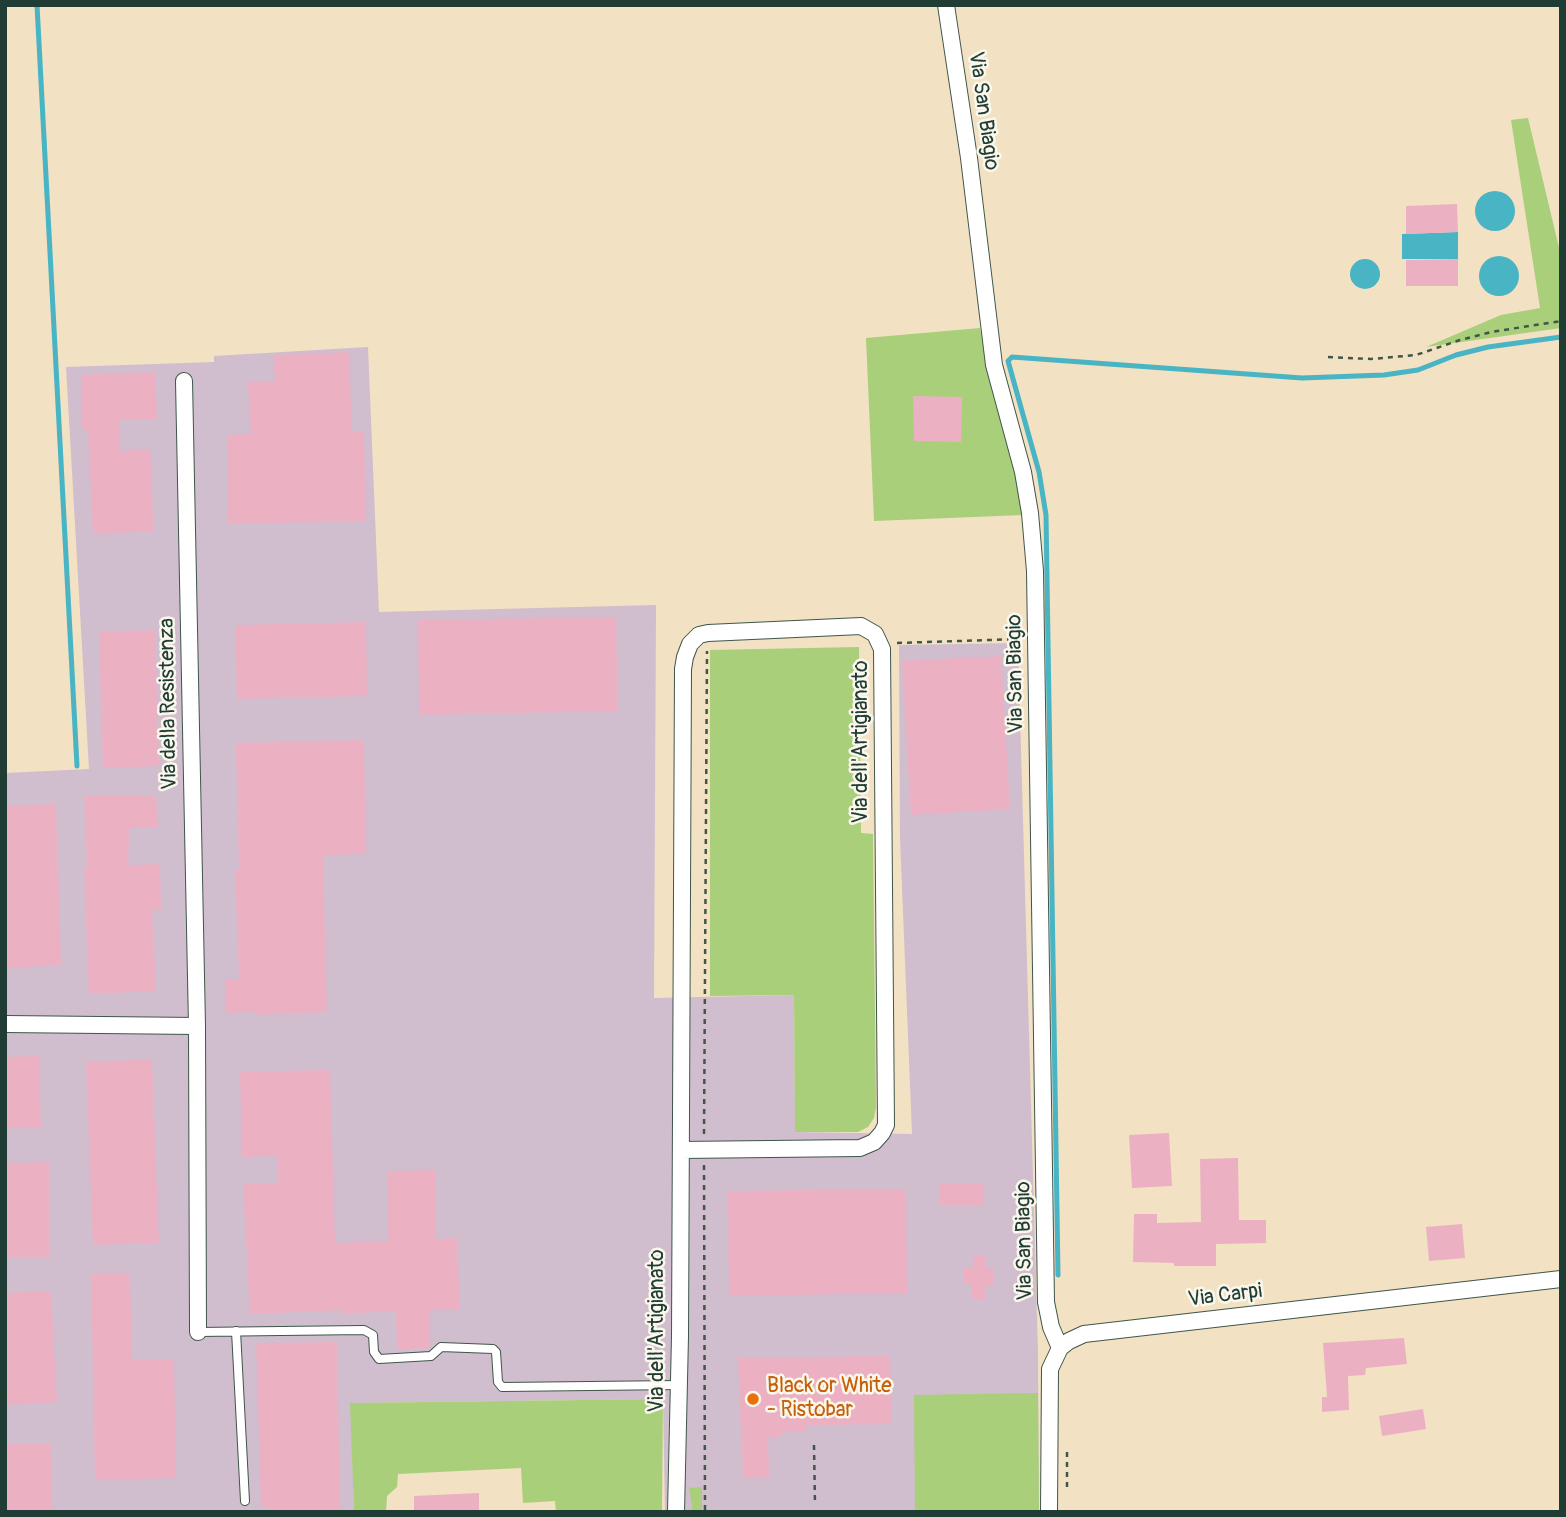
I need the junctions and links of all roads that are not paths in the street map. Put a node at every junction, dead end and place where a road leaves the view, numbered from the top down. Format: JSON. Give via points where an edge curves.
{"nodes":[{"id":1,"x":946,"y":5,"type":"edge"},
{"id":2,"x":184,"y":381,"type":"dead end"},
{"id":3,"x":5,"y":1024,"type":"edge"},
{"id":4,"x":197,"y":1026,"type":"junction"},
{"id":5,"x":681,"y":1150,"type":"junction"},
{"id":6,"x":1561,"y":1279,"type":"edge"},
{"id":7,"x":236,"y":1331,"type":"junction"},
{"id":8,"x":198,"y":1332,"type":"joint"},
{"id":9,"x":1060,"y":1348,"type":"junction"},
{"id":10,"x":679,"y":1385,"type":"junction"},
{"id":11,"x":245,"y":1501,"type":"dead end"},
{"id":12,"x":679,"y":1509,"type":"edge"},
{"id":13,"x":1050,"y":1511,"type":"edge"}],
"edges":[{"from":1,"to":9,"type":"street","name":"Via San Biagio","via":[[994,365],[1023,472],[1035,571],[1046,1302]]},
{"from":2,"to":4,"type":"street","name":"Via della Resistenza"},
{"from":3,"to":4,"type":"street"},
{"from":4,"to":8,"type":"street","name":"Via della Resistenza"},
{"from":5,"to":5,"type":"street","name":"Via dell'Artigianato","via":[[682,669],[688,647],[699,635],[708,633],[861,626],[874,634],[882,649],[886,1125],[874,1142],[860,1148]]},
{"from":5,"to":10,"type":"street","name":"Via dell'Artigianato"},
{"from":6,"to":9,"type":"street","name":"Via Carpi","via":[[1084,1334]]},
{"from":7,"to":8,"type":"lane"},
{"from":7,"to":10,"type":"lane","via":[[364,1330],[373,1335],[379,1359],[431,1356],[441,1347],[493,1349],[502,1387]]},
{"from":7,"to":11,"type":"lane"},
{"from":9,"to":13,"type":"street","via":[[1050,1368]]},
{"from":10,"to":12,"type":"street","name":"Via dell'Artigianato"}]}
